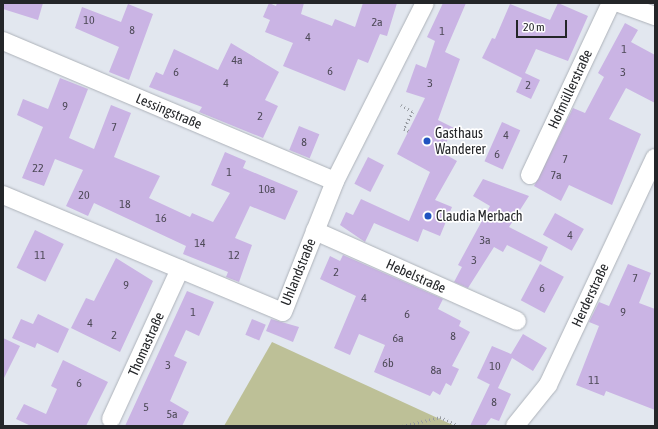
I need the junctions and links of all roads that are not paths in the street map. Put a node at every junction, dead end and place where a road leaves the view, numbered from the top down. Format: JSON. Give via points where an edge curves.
{"nodes":[{"id":1,"x":424,"y":3,"type":"edge"},
{"id":2,"x":611,"y":3,"type":"edge"},
{"id":3,"x":620,"y":3,"type":"edge"},
{"id":4,"x":655,"y":16,"type":"edge"},
{"id":5,"x":3,"y":41,"type":"edge"},
{"id":6,"x":655,"y":158,"type":"edge"},
{"id":7,"x":530,"y":175,"type":"dead end"},
{"id":8,"x":335,"y":181,"type":"junction"},
{"id":9,"x":3,"y":196,"type":"edge"},
{"id":10,"x":315,"y":231,"type":"junction"},
{"id":11,"x":180,"y":269,"type":"junction"},
{"id":12,"x":517,"y":321,"type":"dead end"},
{"id":13,"x":112,"y":419,"type":"dead end"},
{"id":14,"x":515,"y":426,"type":"edge"}],
"edges":[{"from":1,"to":8,"type":"street","name":"Uhlandstraße"},
{"from":2,"to":7,"type":"street","name":"Hofmüllerstraße"},
{"from":3,"to":4,"type":"street"},
{"from":5,"to":8,"type":"street","name":"Lessingstraße"},
{"from":6,"to":14,"type":"street","name":"Herderstraße","via":[[548,385]]},
{"from":8,"to":10,"type":"street","name":"Uhlandstraße"},
{"from":9,"to":11,"type":"street","name":"Uhlandstraße"},
{"from":10,"to":11,"type":"street","name":"Uhlandstraße","via":[[283,312]]},
{"from":10,"to":12,"type":"street","name":"Hebelstraße"},
{"from":11,"to":13,"type":"street","name":"Thomastraße"}]}
